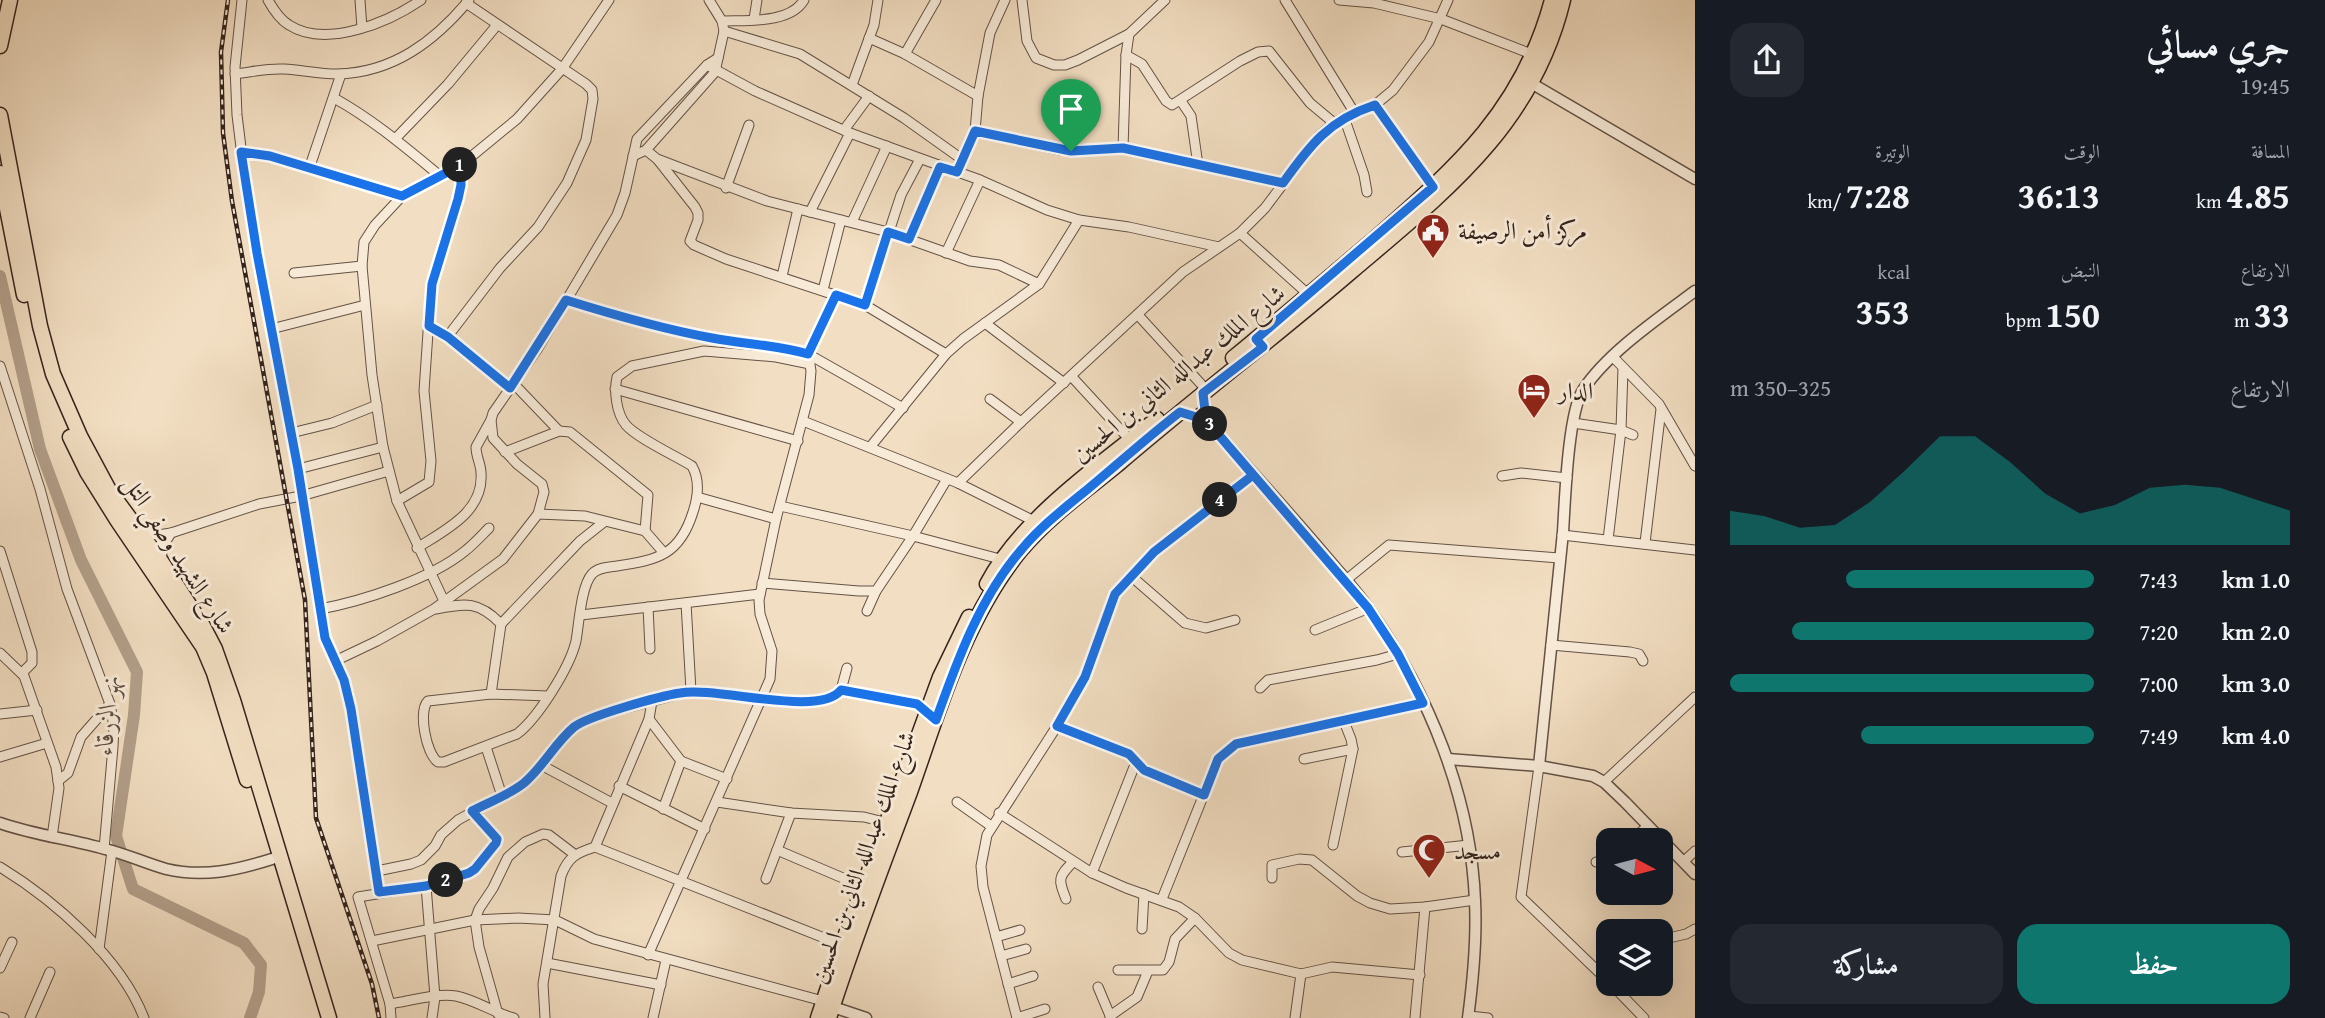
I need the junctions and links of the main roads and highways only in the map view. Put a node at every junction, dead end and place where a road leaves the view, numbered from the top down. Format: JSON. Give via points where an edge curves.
{"nodes":[{"id":1,"x":10,"y":0,"type":"edge"},
{"id":2,"x":1552,"y":0,"type":"edge"},
{"id":3,"x":1563,"y":0,"type":"edge"},
{"id":4,"x":0,"y":46,"type":"edge"},
{"id":5,"x":0,"y":115,"type":"edge"},
{"id":6,"x":0,"y":173,"type":"edge"},
{"id":7,"x":1404,"y":220,"type":"junction"},
{"id":8,"x":1259,"y":343,"type":"junction"},
{"id":9,"x":1202,"y":388,"type":"junction"},
{"id":10,"x":91,"y":469,"type":"junction"},
{"id":11,"x":185,"y":609,"type":"junction"},
{"id":12,"x":931,"y":717,"type":"junction"},
{"id":13,"x":828,"y":1009,"type":"edge"},
{"id":14,"x":323,"y":1018,"type":"edge"},
{"id":15,"x":330,"y":1018,"type":"edge"},
{"id":16,"x":818,"y":1018,"type":"edge"}],
"edges":[{"from":1,"to":4,"type":"main road"},
{"from":2,"to":7,"type":"main road","name":"شارع الملك عبدالله الثاني بن الحسين","via":[[1534,55],[1498,117]]},
{"from":3,"to":7,"type":"main road","name":"شارع الملك عبدالله الثاني بن الحسين","via":[[1531,83],[1490,145],[1445,192]]},
{"from":5,"to":10,"type":"main road","name":"شارع الشهيد وصفي التل","via":[[45,350]]},
{"from":6,"to":10,"type":"main road","name":"شارع الشهيد وصفي التل","via":[[37,352],[64,424]]},
{"from":7,"to":8,"type":"main road","name":"شارع الملك عبدالله الثاني بن الحسين"},
{"from":7,"to":8,"type":"main road","name":"شارع الملك عبدالله الثاني بن الحسين","via":[[1309,295]]},
{"from":8,"to":9,"type":"main road","name":"شارع الملك عبدالله الثاني بن الحسين"},
{"from":9,"to":12,"type":"main road","name":"شارع الملك عبدالله الثاني بن الحسين","via":[[1021,549],[978,616]]},
{"from":9,"to":12,"type":"main road","name":"شارع الملك عبدالله الثاني بن الحسين","via":[[1130,440],[1034,521],[1000,559],[953,646]]},
{"from":10,"to":11,"type":"main road","name":"شارع الشهيد وصفي التل"},
{"from":10,"to":11,"type":"main road","name":"شارع الشهيد وصفي التل","via":[[161,561]]},
{"from":11,"to":14,"type":"main road","name":"شارع الشهيد وصفي التل","via":[[214,673]]},
{"from":11,"to":15,"type":"main road","name":"شارع الشهيد وصفي التل","via":[[215,649],[224,671]]},
{"from":12,"to":13,"type":"main road","name":"شارع الملك عبدالله الثاني بن الحسين"},
{"from":12,"to":13,"type":"main road","name":"شارع الملك عبدالله الثاني بن الحسين","via":[[842,945]]},
{"from":13,"to":16,"type":"main road","name":"شارع الملك عبدالله الثاني بن الحسين"}]}
